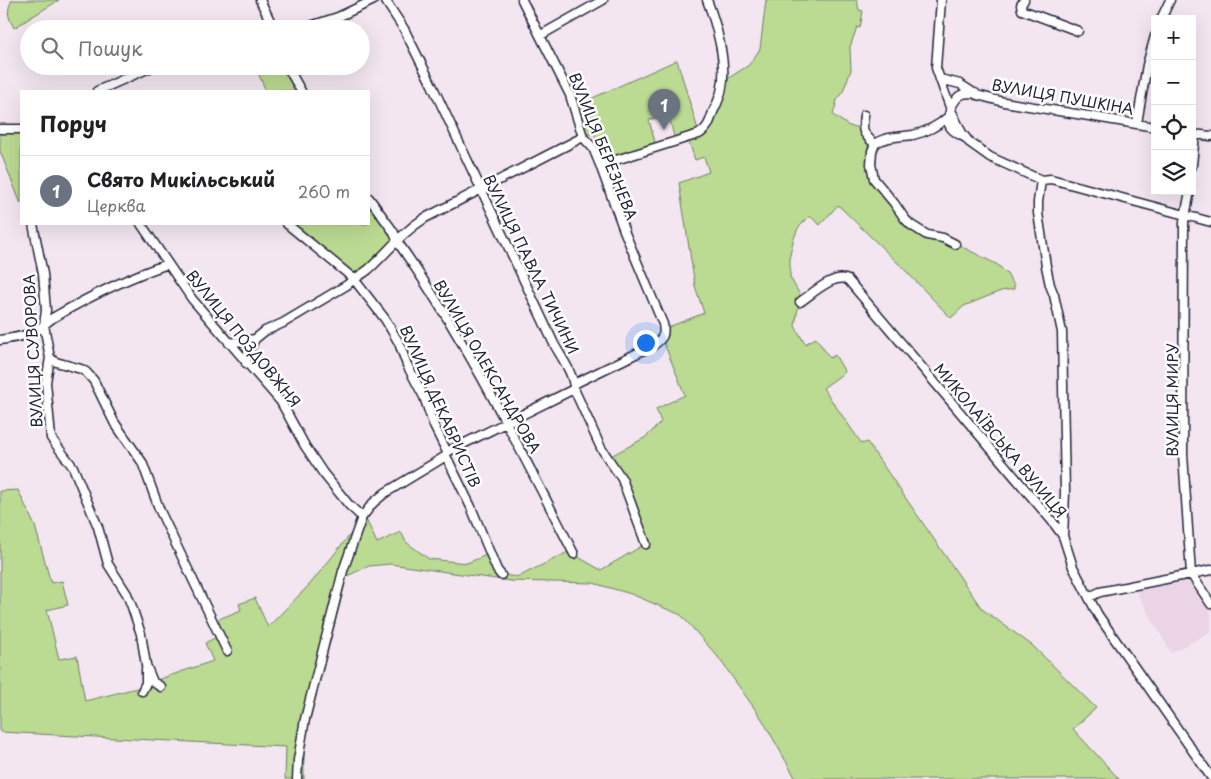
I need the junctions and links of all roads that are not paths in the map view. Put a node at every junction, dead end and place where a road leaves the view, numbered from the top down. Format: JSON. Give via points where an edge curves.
{"nodes":[{"id":1,"x":260,"y":0,"type":"edge"},
{"id":2,"x":374,"y":0,"type":"edge"},
{"id":3,"x":385,"y":0,"type":"edge"},
{"id":4,"x":522,"y":0,"type":"edge"},
{"id":5,"x":603,"y":0,"type":"edge"},
{"id":6,"x":707,"y":0,"type":"edge"},
{"id":7,"x":941,"y":0,"type":"edge"},
{"id":8,"x":1024,"y":0,"type":"edge"},
{"id":9,"x":1170,"y":0,"type":"edge"},
{"id":10,"x":1163,"y":15,"type":"edge"},
{"id":11,"x":270,"y":20,"type":"edge"},
{"id":12,"x":329,"y":20,"type":"edge"},
{"id":13,"x":1078,"y":31,"type":"dead end"},
{"id":14,"x":541,"y":35,"type":"junction"},
{"id":15,"x":1151,"y":50,"type":"edge"},
{"id":16,"x":133,"y":75,"type":"edge"},
{"id":17,"x":291,"y":75,"type":"edge"},
{"id":18,"x":940,"y":79,"type":"junction"},
{"id":19,"x":99,"y":90,"type":"edge"},
{"id":20,"x":300,"y":90,"type":"edge"},
{"id":21,"x":975,"y":93,"type":"junction"},
{"id":22,"x":950,"y":114,"type":"junction"},
{"id":23,"x":864,"y":115,"type":"dead end"},
{"id":24,"x":1137,"y":123,"type":"junction"},
{"id":25,"x":1151,"y":126,"type":"edge"},
{"id":26,"x":19,"y":128,"type":"edge"},
{"id":27,"x":0,"y":129,"type":"edge"},
{"id":28,"x":1196,"y":134,"type":"edge"},
{"id":29,"x":1211,"y":136,"type":"edge"},
{"id":30,"x":583,"y":138,"type":"junction"},
{"id":31,"x":875,"y":144,"type":"junction"},
{"id":32,"x":600,"y":165,"type":"junction"},
{"id":33,"x":1041,"y":180,"type":"junction"},
{"id":34,"x":482,"y":190,"type":"junction"},
{"id":35,"x":1189,"y":195,"type":"edge"},
{"id":36,"x":370,"y":199,"type":"edge"},
{"id":37,"x":1186,"y":214,"type":"junction"},
{"id":38,"x":1211,"y":222,"type":"edge"},
{"id":39,"x":33,"y":225,"type":"edge"},
{"id":40,"x":142,"y":225,"type":"edge"},
{"id":41,"x":288,"y":225,"type":"edge"},
{"id":42,"x":397,"y":239,"type":"junction"},
{"id":43,"x":955,"y":244,"type":"dead end"},
{"id":44,"x":168,"y":264,"type":"junction"},
{"id":45,"x":353,"y":278,"type":"junction"},
{"id":46,"x":800,"y":302,"type":"dead end"},
{"id":47,"x":44,"y":325,"type":"junction"},
{"id":48,"x":28,"y":334,"type":"junction"},
{"id":49,"x":255,"y":339,"type":"junction"},
{"id":50,"x":0,"y":340,"type":"edge"},
{"id":51,"x":46,"y":342,"type":"junction"},
{"id":52,"x":229,"y":343,"type":"junction"},
{"id":53,"x":50,"y":358,"type":"junction"},
{"id":54,"x":246,"y":363,"type":"junction"},
{"id":55,"x":574,"y":386,"type":"junction"},
{"id":56,"x":507,"y":423,"type":"junction"},
{"id":57,"x":447,"y":454,"type":"junction"},
{"id":58,"x":362,"y":517,"type":"junction"},
{"id":59,"x":1062,"y":536,"type":"junction"},
{"id":60,"x":646,"y":544,"type":"dead end"},
{"id":61,"x":574,"y":554,"type":"dead end"},
{"id":62,"x":1211,"y":570,"type":"edge"},
{"id":63,"x":1192,"y":574,"type":"junction"},
{"id":64,"x":501,"y":576,"type":"dead end"},
{"id":65,"x":1089,"y":597,"type":"junction"},
{"id":66,"x":1211,"y":604,"type":"edge"},
{"id":67,"x":227,"y":651,"type":"dead end"},
{"id":68,"x":146,"y":665,"type":"junction"},
{"id":69,"x":161,"y":687,"type":"dead end"},
{"id":70,"x":142,"y":691,"type":"dead end"},
{"id":71,"x":1211,"y":776,"type":"edge"},
{"id":72,"x":297,"y":779,"type":"edge"}],
"edges":[{"from":1,"to":11,"type":"street"},
{"from":2,"to":12,"type":"street"},
{"from":3,"to":34,"type":"street","name":"ВУЛИЦЯ ПАВЛА ТИЧИНИ","via":[[404,30]]},
{"from":4,"to":14,"type":"street","name":"ВУЛИЦЯ БЕРЕЗНЕВА"},
{"from":5,"to":14,"type":"street"},
{"from":6,"to":32,"type":"street","via":[[718,35],[723,80],[707,129],[700,134]]},
{"from":7,"to":18,"type":"street","via":[[936,53]]},
{"from":8,"to":13,"type":"street","via":[[1022,10]]},
{"from":9,"to":10,"type":"street"},
{"from":14,"to":30,"type":"street","name":"ВУЛИЦЯ БЕРЕЗНЕВА","via":[[570,95]]},
{"from":15,"to":24,"type":"street"},
{"from":16,"to":19,"type":"street"},
{"from":17,"to":20,"type":"street"},
{"from":18,"to":21,"type":"street","name":"ВУЛИЦЯ ПУШКІНА","via":[[960,84]]},
{"from":18,"to":22,"type":"street"},
{"from":21,"to":22,"type":"street","via":[[961,95]]},
{"from":21,"to":24,"type":"street","name":"ВУЛИЦЯ ПУШКІНА","via":[[1004,102]]},
{"from":22,"to":31,"type":"street","via":[[941,123],[922,132],[884,139]]},
{"from":22,"to":33,"type":"street","via":[[952,130],[990,157]]},
{"from":23,"to":31,"type":"street","via":[[864,134]]},
{"from":24,"to":25,"type":"street","name":"ВУЛИЦЯ ПУШКІНА"},
{"from":26,"to":27,"type":"street"},
{"from":28,"to":29,"type":"street"},
{"from":30,"to":32,"type":"street","name":"ВУЛИЦЯ БЕРЕЗНЕВА","via":[[589,142]]},
{"from":30,"to":34,"type":"street"},
{"from":31,"to":43,"type":"street","via":[[871,164],[874,179],[905,219],[927,235]]},
{"from":32,"to":55,"type":"street","name":"ВУЛИЦЯ БЕРЕЗНЕВА","via":[[664,333],[654,345]]},
{"from":33,"to":37,"type":"street","via":[[1050,179]]},
{"from":33,"to":59,"type":"street","via":[[1038,213],[1046,266],[1062,332],[1065,493]]},
{"from":34,"to":42,"type":"street","via":[[425,218]]},
{"from":34,"to":55,"type":"street","name":"ВУЛИЦЯ ПАВЛА ТИЧИНИ"},
{"from":35,"to":37,"type":"street","name":"ВУЛИЦЯ МИРУ"},
{"from":36,"to":42,"type":"street","name":"ВУЛИЦЯ ОЛЕКСАНДРОВА"},
{"from":37,"to":38,"type":"street"},
{"from":37,"to":63,"type":"street","name":"ВУЛИЦЯ МИРУ","via":[[1184,454]]},
{"from":39,"to":47,"type":"street","name":"ВУЛИЦЯ СУВОРОВА","via":[[43,274]]},
{"from":40,"to":44,"type":"street","name":"ВУЛИЦЯ ПОЗДОВЖНЯ"},
{"from":41,"to":45,"type":"street","name":"ВУЛИЦЯ ДЕКАБРИСТІВ"},
{"from":42,"to":45,"type":"street","via":[[369,269]]},
{"from":42,"to":56,"type":"street","name":"ВУЛИЦЯ ОЛЕКСАНДРОВА","via":[[447,317]]},
{"from":44,"to":47,"type":"street","via":[[114,286]]},
{"from":44,"to":52,"type":"street","name":"ВУЛИЦЯ ПОЗДОВЖНЯ"},
{"from":45,"to":49,"type":"street","via":[[347,285]]},
{"from":45,"to":57,"type":"street","name":"ВУЛИЦЯ ДЕКАБРИСТІВ","via":[[391,328]]},
{"from":46,"to":59,"type":"street","name":"МИКОЛАЇВСЬКА ВУЛИЦЯ","via":[[833,280],[848,280]]},
{"from":47,"to":48,"type":"street"},
{"from":47,"to":51,"type":"street","name":"ВУЛИЦЯ СУВОРОВА"},
{"from":48,"to":50,"type":"street"},
{"from":48,"to":51,"type":"street"},
{"from":49,"to":52,"type":"street"},
{"from":49,"to":54,"type":"street"},
{"from":51,"to":53,"type":"street","name":"ВУЛИЦЯ СУВОРОВА"},
{"from":52,"to":54,"type":"street","name":"ВУЛИЦЯ ПОЗДОВЖНЯ"},
{"from":53,"to":67,"type":"street","via":[[82,369],[94,381],[114,422],[142,462],[157,502]]},
{"from":53,"to":68,"type":"street","name":"ВУЛИЦЯ СУВОРОВА","via":[[46,382],[51,438],[76,473],[98,527],[108,564],[127,594],[141,634]]},
{"from":54,"to":58,"type":"street","name":"ВУЛИЦЯ ПОЗДОВЖНЯ","via":[[281,402],[323,473]]},
{"from":55,"to":56,"type":"street"},
{"from":55,"to":60,"type":"street","name":"ВУЛИЦЯ ПАВЛА ТИЧИНИ","via":[[602,448],[622,479]]},
{"from":56,"to":57,"type":"street"},
{"from":56,"to":61,"type":"street","name":"ВУЛИЦЯ ОЛЕКСАНДРОВА"},
{"from":57,"to":58,"type":"street","via":[[385,493]]},
{"from":57,"to":64,"type":"street","name":"ВУЛИЦЯ ДЕКАБРИСТІВ"},
{"from":58,"to":72,"type":"street","via":[[343,571],[307,711],[300,741]]},
{"from":59,"to":65,"type":"street","name":"МИКОЛАЇВСЬКА ВУЛИЦЯ"},
{"from":62,"to":63,"type":"street"},
{"from":63,"to":65,"type":"street"},
{"from":63,"to":66,"type":"street","name":"ВУЛИЦЯ МИРУ"},
{"from":65,"to":71,"type":"street","name":"МИКОЛАЇВСЬКА ВУЛИЦЯ","via":[[1098,615]]},
{"from":68,"to":69,"type":"street","name":"ВУЛИЦЯ СУВОРОВА","via":[[154,682]]},
{"from":68,"to":70,"type":"street","name":"ВУЛИЦЯ СУВОРОВА","via":[[146,683]]}]}
